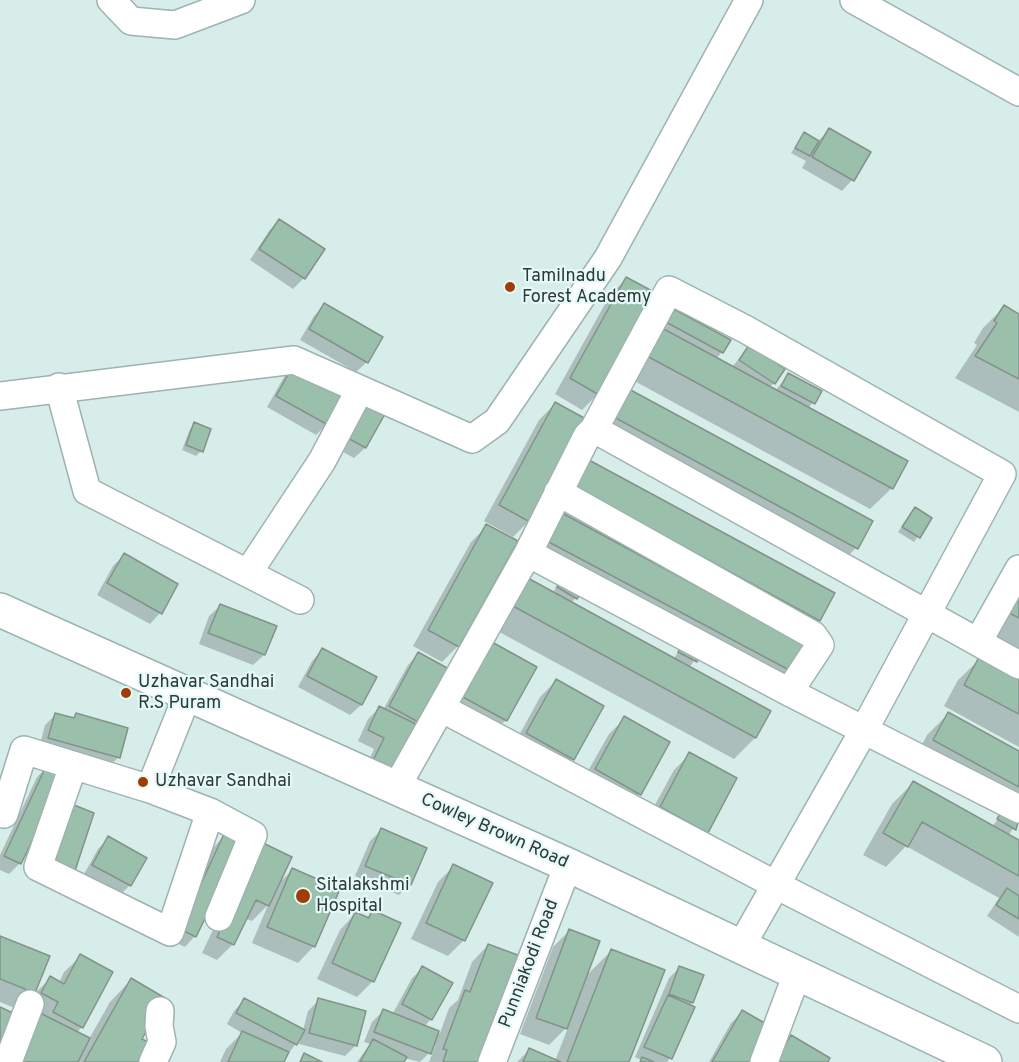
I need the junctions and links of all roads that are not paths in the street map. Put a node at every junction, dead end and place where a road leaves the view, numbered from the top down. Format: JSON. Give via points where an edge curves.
{"nodes":[{"id":1,"x":111,"y":0,"type":"edge"},
{"id":2,"x":241,"y":0,"type":"edge"},
{"id":3,"x":749,"y":0,"type":"edge"},
{"id":4,"x":854,"y":0,"type":"edge"},
{"id":5,"x":1019,"y":92,"type":"edge"},
{"id":6,"x":59,"y":387,"type":"junction"},
{"id":7,"x":359,"y":391,"type":"junction"},
{"id":8,"x":0,"y":396,"type":"edge"},
{"id":9,"x":594,"y":429,"type":"junction"},
{"id":10,"x":558,"y":492,"type":"junction"},
{"id":11,"x":528,"y":553,"type":"junction"},
{"id":12,"x":1019,"y":569,"type":"edge"},
{"id":13,"x":248,"y":573,"type":"junction"},
{"id":14,"x":300,"y":600,"type":"dead end"},
{"id":15,"x":0,"y":610,"type":"edge"},
{"id":16,"x":928,"y":613,"type":"junction"},
{"id":17,"x":978,"y":642,"type":"junction"},
{"id":18,"x":1019,"y":665,"type":"edge"},
{"id":19,"x":789,"y":692,"type":"junction"},
{"id":20,"x":187,"y":696,"type":"junction"},
{"id":21,"x":441,"y":708,"type":"junction"},
{"id":22,"x":864,"y":730,"type":"junction"},
{"id":23,"x":73,"y":766,"type":"junction"},
{"id":24,"x":396,"y":788,"type":"junction"},
{"id":25,"x":150,"y":789,"type":"junction"},
{"id":26,"x":1019,"y":809,"type":"edge"},
{"id":27,"x":210,"y":812,"type":"junction"},
{"id":28,"x":4,"y":814,"type":"dead end"},
{"id":29,"x":568,"y":865,"type":"junction"},
{"id":30,"x":776,"y":885,"type":"junction"},
{"id":31,"x":219,"y":917,"type":"dead end"},
{"id":32,"x":740,"y":948,"type":"junction"},
{"id":33,"x":797,"y":974,"type":"junction"},
{"id":34,"x":30,"y":1004,"type":"dead end"},
{"id":35,"x":1019,"y":1009,"type":"edge"},
{"id":36,"x":160,"y":1011,"type":"dead end"},
{"id":37,"x":8,"y":1062,"type":"edge"},
{"id":38,"x":153,"y":1062,"type":"edge"},
{"id":39,"x":492,"y":1062,"type":"edge"},
{"id":40,"x":764,"y":1062,"type":"edge"},
{"id":41,"x":985,"y":1062,"type":"edge"}],
"edges":[{"from":1,"to":2,"type":"street","via":[[131,21],[175,25]]},
{"from":3,"to":7,"type":"street","via":[[608,258],[497,421],[472,439]]},
{"from":4,"to":5,"type":"street"},
{"from":6,"to":7,"type":"street","via":[[294,360]]},
{"from":6,"to":8,"type":"street"},
{"from":6,"to":13,"type":"street","via":[[87,491]]},
{"from":7,"to":13,"type":"street","via":[[322,461]]},
{"from":9,"to":10,"type":"street"},
{"from":9,"to":16,"type":"street"},
{"from":9,"to":16,"type":"street","via":[[669,290],[745,329],[1002,474]]},
{"from":10,"to":11,"type":"street"},
{"from":10,"to":19,"type":"street","via":[[813,635],[820,645]]},
{"from":11,"to":19,"type":"street"},
{"from":11,"to":21,"type":"street"},
{"from":12,"to":17,"type":"street"},
{"from":13,"to":14,"type":"street"},
{"from":15,"to":20,"type":"main road","name":"Cowley Brown Road"},
{"from":16,"to":17,"type":"street"},
{"from":16,"to":22,"type":"street"},
{"from":17,"to":18,"type":"street"},
{"from":19,"to":22,"type":"street"},
{"from":20,"to":24,"type":"main road","name":"Cowley Brown Road"},
{"from":20,"to":25,"type":"street"},
{"from":21,"to":24,"type":"street"},
{"from":21,"to":30,"type":"street"},
{"from":22,"to":26,"type":"street"},
{"from":22,"to":30,"type":"street"},
{"from":23,"to":25,"type":"street"},
{"from":23,"to":27,"type":"street","via":[[38,867],[170,932]]},
{"from":23,"to":28,"type":"street","via":[[24,750]]},
{"from":24,"to":29,"type":"main road","name":"Cowley Brown Road"},
{"from":25,"to":27,"type":"street"},
{"from":27,"to":31,"type":"street","via":[[253,835]]},
{"from":29,"to":32,"type":"main road","name":"Cowley Brown Road"},
{"from":29,"to":39,"type":"street","name":"Punniakodi Road"},
{"from":30,"to":32,"type":"street"},
{"from":30,"to":35,"type":"street"},
{"from":32,"to":33,"type":"main road","name":"Cowley Brown Road"},
{"from":33,"to":40,"type":"street"},
{"from":33,"to":41,"type":"main road","name":"Cowley Brown Road"},
{"from":34,"to":37,"type":"street"},
{"from":36,"to":38,"type":"street","via":[[162,1042]]}]}
